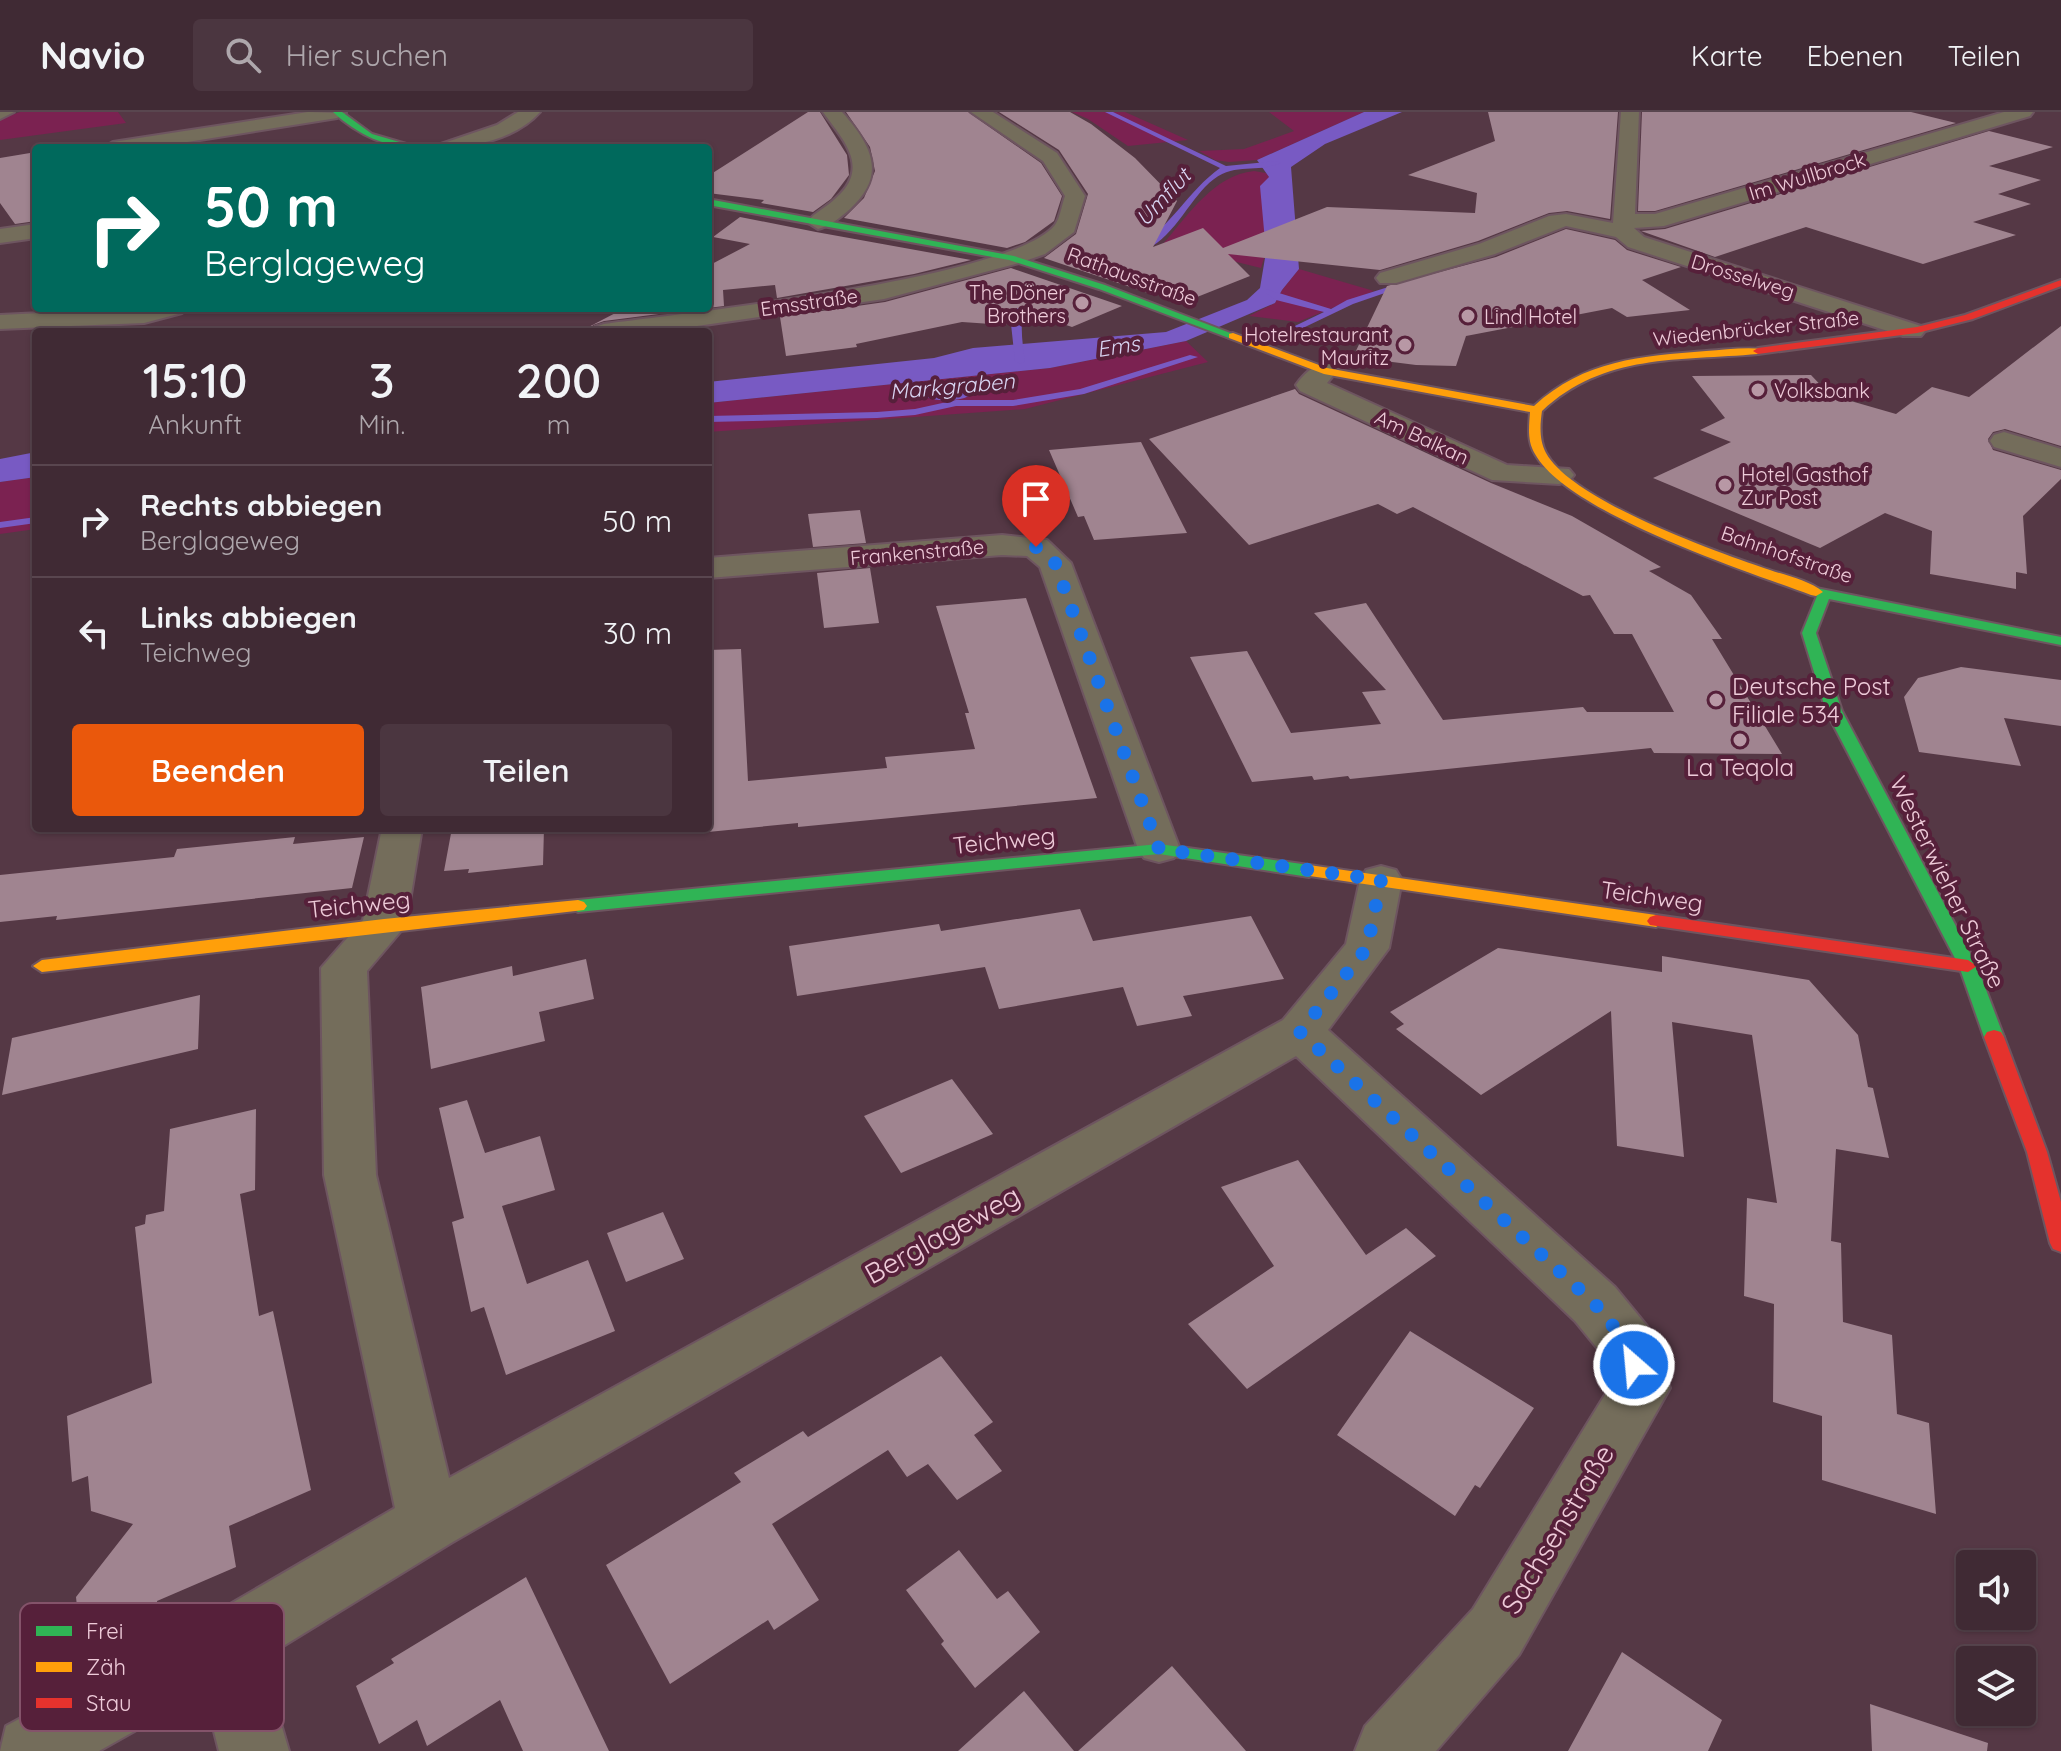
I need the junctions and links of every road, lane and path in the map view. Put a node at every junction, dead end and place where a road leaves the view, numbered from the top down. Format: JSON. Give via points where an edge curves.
{"nodes":[{"id":1,"x":337,"y":112,"type":"edge"},
{"id":2,"x":531,"y":112,"type":"edge"},
{"id":3,"x":832,"y":112,"type":"edge"},
{"id":4,"x":980,"y":112,"type":"edge"},
{"id":5,"x":1630,"y":112,"type":"edge"},
{"id":6,"x":2024,"y":112,"type":"edge"},
{"id":7,"x":1954,"y":114,"type":"dead end"},
{"id":8,"x":1989,"y":121,"type":"junction"},
{"id":9,"x":138,"y":144,"type":"edge"},
{"id":10,"x":400,"y":144,"type":"edge"},
{"id":11,"x":460,"y":144,"type":"edge"},
{"id":12,"x":712,"y":203,"type":"edge"},
{"id":13,"x":818,"y":222,"type":"junction"},
{"id":14,"x":1623,"y":226,"type":"junction"},
{"id":15,"x":32,"y":232,"type":"edge"},
{"id":16,"x":0,"y":236,"type":"edge"},
{"id":17,"x":1011,"y":258,"type":"junction"},
{"id":18,"x":1388,"y":278,"type":"dead end"},
{"id":19,"x":2061,"y":283,"type":"edge"},
{"id":20,"x":158,"y":312,"type":"edge"},
{"id":21,"x":627,"y":312,"type":"edge"},
{"id":22,"x":144,"y":316,"type":"junction"},
{"id":23,"x":0,"y":322,"type":"edge"},
{"id":24,"x":650,"y":325,"type":"junction"},
{"id":25,"x":173,"y":328,"type":"edge"},
{"id":26,"x":630,"y":328,"type":"edge"},
{"id":27,"x":1912,"y":331,"type":"junction"},
{"id":28,"x":1324,"y":371,"type":"junction"},
{"id":29,"x":1536,"y":410,"type":"junction"},
{"id":30,"x":2004,"y":441,"type":"dead end"},
{"id":31,"x":2061,"y":458,"type":"edge"},
{"id":32,"x":1559,"y":475,"type":"junction"},
{"id":33,"x":712,"y":568,"type":"edge"},
{"id":34,"x":1824,"y":595,"type":"junction"},
{"id":35,"x":2061,"y":641,"type":"edge"},
{"id":36,"x":401,"y":832,"type":"edge"},
{"id":37,"x":1159,"y":849,"type":"junction"},
{"id":38,"x":1381,"y":880,"type":"junction"},
{"id":39,"x":384,"y":925,"type":"junction"},
{"id":40,"x":42,"y":966,"type":"dead end"},
{"id":41,"x":1968,"y":966,"type":"junction"},
{"id":42,"x":1300,"y":1032,"type":"junction"},
{"id":43,"x":2061,"y":1243,"type":"edge"},
{"id":44,"x":429,"y":1522,"type":"junction"},
{"id":45,"x":284,"y":1608,"type":"edge"},
{"id":46,"x":67,"y":1731,"type":"edge"},
{"id":47,"x":248,"y":1731,"type":"edge"},
{"id":48,"x":31,"y":1751,"type":"edge"},
{"id":49,"x":254,"y":1751,"type":"edge"},
{"id":50,"x":1390,"y":1751,"type":"edge"}],
"edges":[{"from":1,"to":9,"type":"street"},
{"from":1,"to":10,"type":"street","via":[[369,136]]},
{"from":2,"to":11,"type":"street","via":[[504,129]]},
{"from":3,"to":13,"type":"street","via":[[851,132],[864,164],[861,185],[845,206]]},
{"from":4,"to":17,"type":"street","name":"Emsstraße","via":[[1050,157],[1075,196],[1066,227],[1037,249]]},
{"from":5,"to":14,"type":"street"},
{"from":6,"to":8,"type":"street","name":"Im Wullbrock"},
{"from":7,"to":8,"type":"street","name":"Im Wullbrock"},
{"from":8,"to":14,"type":"street","name":"Im Wullbrock","via":[[1656,221]]},
{"from":12,"to":13,"type":"street","name":"Rathausstraße"},
{"from":13,"to":17,"type":"street","name":"Rathausstraße"},
{"from":14,"to":18,"type":"street","name":"Drosselweg","via":[[1557,221],[1487,249]]},
{"from":14,"to":27,"type":"street","name":"Drosselweg","via":[[1636,242]]},
{"from":15,"to":16,"type":"street"},
{"from":17,"to":24,"type":"street","name":"Emsstraße","via":[[884,292]]},
{"from":17,"to":28,"type":"street","name":"Rathausstraße"},
{"from":19,"to":27,"type":"street","name":"Wiedenbrücker Straße","via":[[1969,317]]},
{"from":20,"to":22,"type":"street"},
{"from":21,"to":24,"type":"street"},
{"from":22,"to":23,"type":"street"},
{"from":22,"to":25,"type":"street"},
{"from":24,"to":26,"type":"street","name":"Emsstraße"},
{"from":27,"to":29,"type":"street","name":"Wiedenbrücker Straße","via":[[1853,342],[1636,362],[1590,372],[1557,390]]},
{"from":28,"to":29,"type":"street","name":"Rathausstraße"},
{"from":28,"to":32,"type":"street","name":"Am Balkan","via":[[1309,385],[1502,474]]},
{"from":29,"to":32,"type":"street","via":[[1533,437]]},
{"from":30,"to":31,"type":"street"},
{"from":32,"to":34,"type":"street","name":"Bahnhofstraße","via":[[1628,516]]},
{"from":33,"to":37,"type":"street","name":"Frankenstraße","via":[[1002,545],[1036,547],[1055,563]]},
{"from":34,"to":35,"type":"street","name":"Bahnhofstraße"},
{"from":34,"to":41,"type":"street","name":"Westerwieher Straße","via":[[1809,633],[1834,711]]},
{"from":36,"to":39,"type":"street"},
{"from":37,"to":38,"type":"street","name":"Teichweg"},
{"from":37,"to":39,"type":"street","name":"Teichweg"},
{"from":38,"to":41,"type":"street","name":"Teichweg"},
{"from":38,"to":42,"type":"street","name":"Berglageweg","via":[[1367,948]]},
{"from":39,"to":40,"type":"street","name":"Teichweg"},
{"from":39,"to":44,"type":"street","via":[[344,968],[350,1175]]},
{"from":41,"to":43,"type":"street","name":"Westerwieher Straße","via":[[2037,1152]]},
{"from":42,"to":44,"type":"street","name":"Berglageweg"},
{"from":42,"to":50,"type":"street","name":"Sachsenstraße","via":[[1595,1304],[1627,1343],[1641,1388],[1496,1632]]},
{"from":44,"to":45,"type":"street","name":"Berglageweg"},
{"from":46,"to":48,"type":"street","name":"Berglageweg"},
{"from":47,"to":49,"type":"street"}]}
